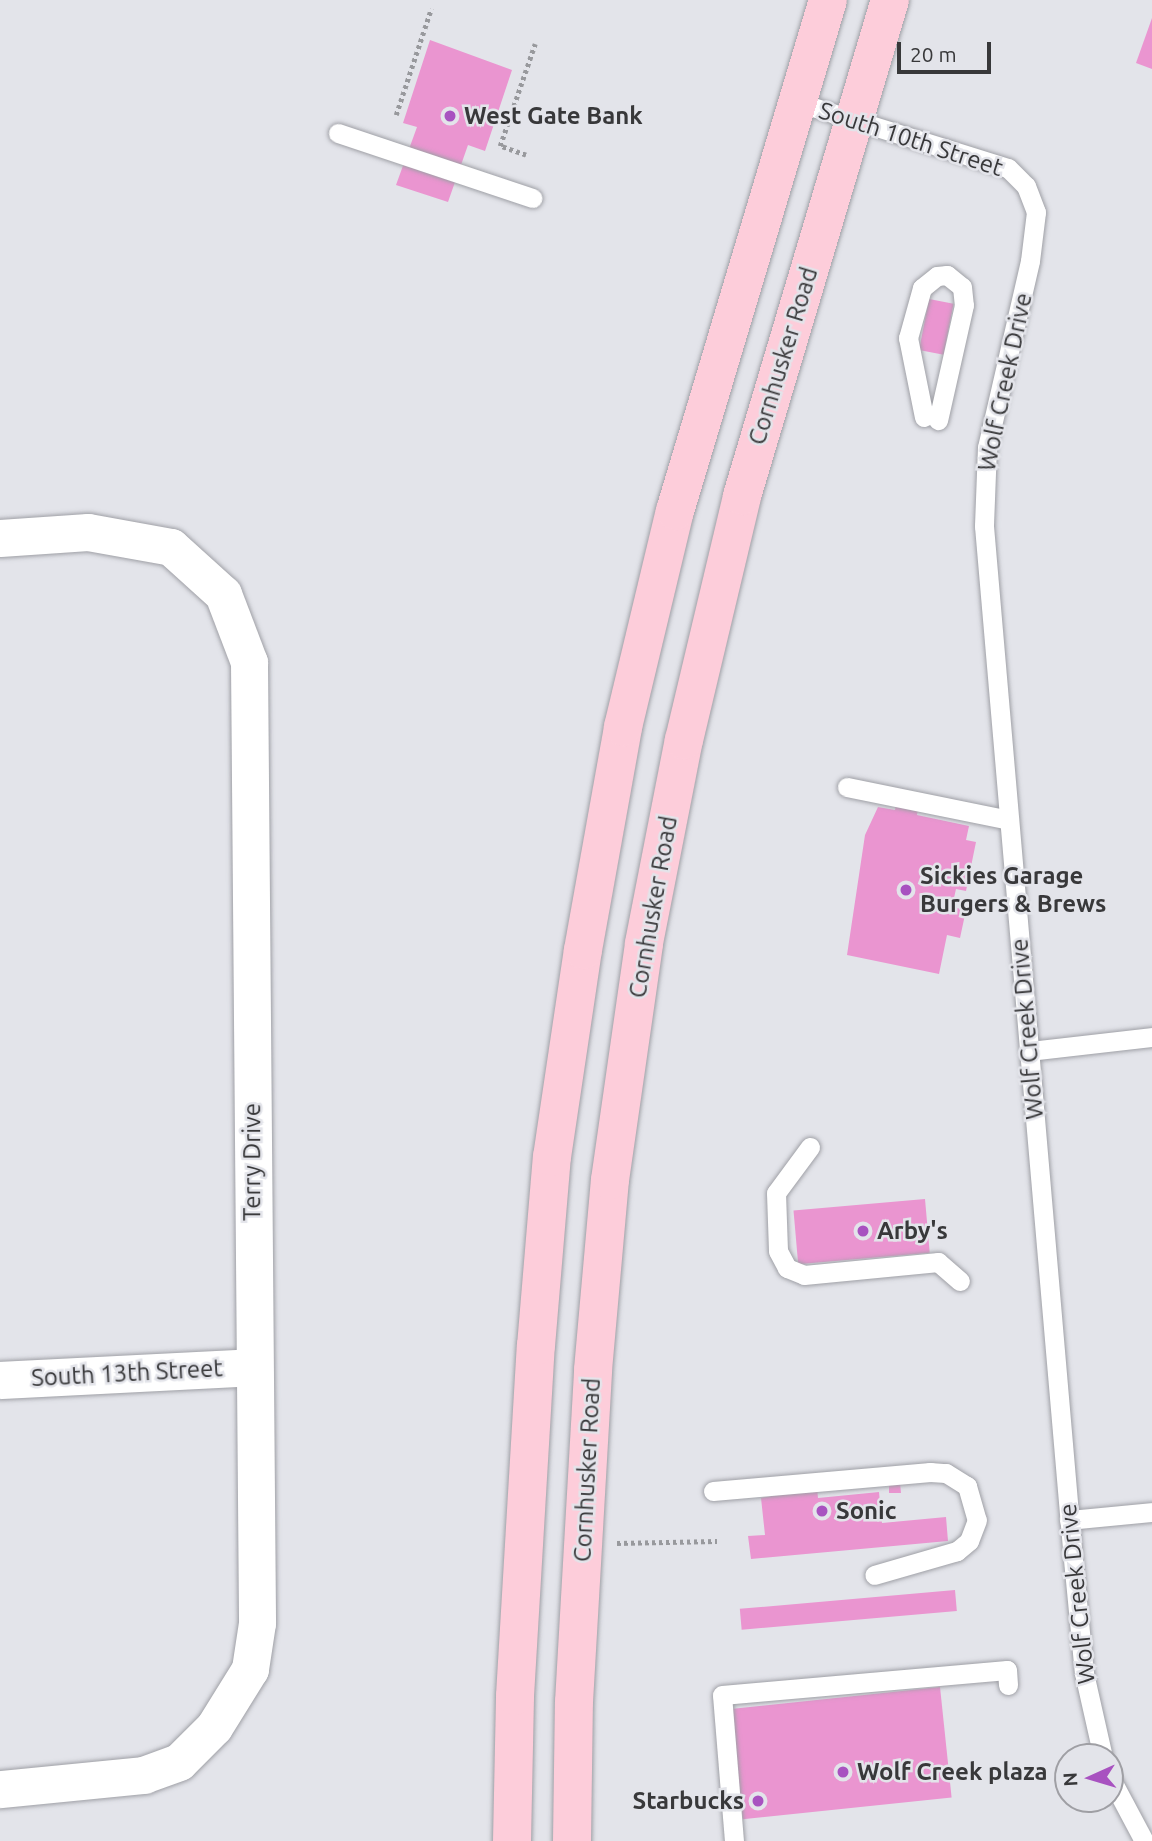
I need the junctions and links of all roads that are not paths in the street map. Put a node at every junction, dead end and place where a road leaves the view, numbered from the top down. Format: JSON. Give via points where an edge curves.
{"nodes":[{"id":1,"x":828,"y":0,"type":"edge"},
{"id":2,"x":890,"y":0,"type":"edge"},
{"id":3,"x":797,"y":102,"type":"junction"},
{"id":4,"x":854,"y":120,"type":"junction"},
{"id":5,"x":338,"y":133,"type":"dead end"},
{"id":6,"x":532,"y":198,"type":"dead end"},
{"id":7,"x":1030,"y":261,"type":"joint"},
{"id":8,"x":931,"y":419,"type":"joint"},
{"id":9,"x":0,"y":538,"type":"edge"},
{"id":10,"x":847,"y":787,"type":"dead end"},
{"id":11,"x":1009,"y":820,"type":"junction"},
{"id":12,"x":1152,"y":1037,"type":"edge"},
{"id":13,"x":1029,"y":1051,"type":"junction"},
{"id":14,"x":810,"y":1147,"type":"dead end"},
{"id":15,"x":960,"y":1281,"type":"dead end"},
{"id":16,"x":253,"y":1367,"type":"junction"},
{"id":17,"x":0,"y":1380,"type":"edge"},
{"id":18,"x":713,"y":1491,"type":"dead end"},
{"id":19,"x":1152,"y":1512,"type":"edge"},
{"id":20,"x":1069,"y":1520,"type":"junction"},
{"id":21,"x":874,"y":1575,"type":"dead end"},
{"id":22,"x":1008,"y":1685,"type":"dead end"},
{"id":23,"x":1100,"y":1743,"type":"edge"},
{"id":24,"x":0,"y":1789,"type":"edge"},
{"id":25,"x":1124,"y":1803,"type":"edge"},
{"id":26,"x":512,"y":1841,"type":"edge"},
{"id":27,"x":572,"y":1841,"type":"edge"},
{"id":28,"x":734,"y":1841,"type":"edge"},
{"id":29,"x":1144,"y":1841,"type":"edge"}],
"edges":[{"from":1,"to":3,"type":"main road"},
{"from":2,"to":4,"type":"main road","name":"Cornhusker Road"},
{"from":3,"to":4,"type":"lane","name":"South 10th Street"},
{"from":3,"to":26,"type":"main road","via":[[675,511],[623,727],[583,950],[552,1157],[537,1333],[515,1696]]},
{"from":4,"to":7,"type":"lane","name":"South 10th Street","via":[[1009,168],[1026,186],[1036,212]]},
{"from":4,"to":27,"type":"main road","name":"Cornhusker Road","via":[[742,496],[684,740],[644,943],[611,1180],[593,1370]]},
{"from":5,"to":6,"type":"lane"},
{"from":7,"to":11,"type":"lane","name":"Wolf Creek Drive","via":[[992,419],[984,487]]},
{"from":8,"to":8,"type":"lane","via":[[964,305],[962,287],[947,275],[937,276],[922,288],[908,338]]},
{"from":9,"to":16,"type":"street","name":"Terry Drive","via":[[88,532],[171,547],[223,594],[248,662]]},
{"from":10,"to":11,"type":"lane"},
{"from":11,"to":13,"type":"lane","name":"Wolf Creek Drive"},
{"from":12,"to":13,"type":"lane"},
{"from":13,"to":20,"type":"lane","name":"Wolf Creek Drive"},
{"from":14,"to":15,"type":"lane","via":[[776,1193],[778,1251],[787,1268],[804,1275],[938,1262]]},
{"from":16,"to":17,"type":"street","name":"South 13th Street"},
{"from":16,"to":24,"type":"street","name":"Terry Drive","via":[[257,1623],[250,1669],[214,1727],[179,1762],[144,1775]]},
{"from":18,"to":21,"type":"lane","via":[[930,1472],[946,1473],[967,1486],[978,1520],[969,1541],[957,1551]]},
{"from":19,"to":20,"type":"lane"},
{"from":20,"to":23,"type":"lane","name":"Wolf Creek Drive","via":[[1084,1673]]},
{"from":22,"to":28,"type":"lane","via":[[1007,1671],[722,1695]]},
{"from":25,"to":29,"type":"lane"}]}
